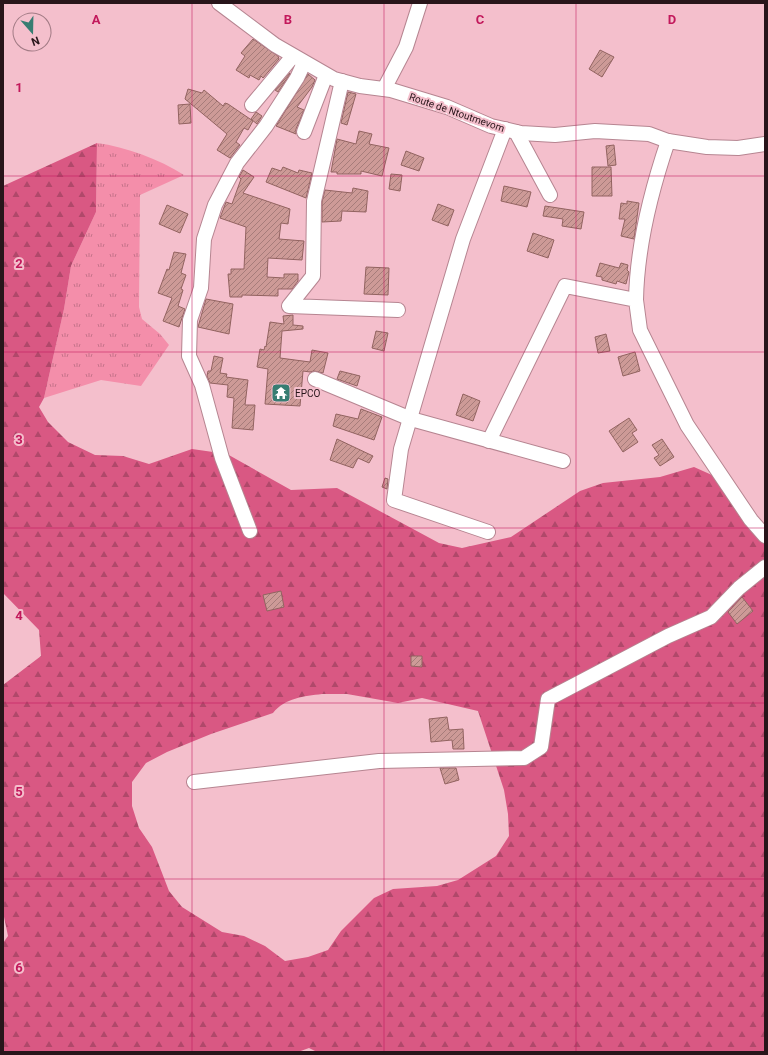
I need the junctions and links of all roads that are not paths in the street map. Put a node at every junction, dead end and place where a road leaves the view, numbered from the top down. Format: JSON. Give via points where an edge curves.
{"nodes":[{"id":1,"x":219,"y":3,"type":"edge"},
{"id":2,"x":420,"y":3,"type":"edge"},
{"id":3,"x":299,"y":59,"type":"junction"},
{"id":4,"x":326,"y":75,"type":"junction"},
{"id":5,"x":342,"y":81,"type":"junction"},
{"id":6,"x":384,"y":89,"type":"junction"},
{"id":7,"x":252,"y":105,"type":"dead end"},
{"id":8,"x":511,"y":131,"type":"junction"},
{"id":9,"x":304,"y":132,"type":"dead end"},
{"id":10,"x":668,"y":141,"type":"junction"},
{"id":11,"x":765,"y":144,"type":"edge"},
{"id":12,"x":550,"y":195,"type":"dead end"},
{"id":13,"x":636,"y":300,"type":"junction"},
{"id":14,"x":398,"y":310,"type":"dead end"},
{"id":15,"x":315,"y":379,"type":"dead end"},
{"id":16,"x":411,"y":419,"type":"junction"},
{"id":17,"x":489,"y":441,"type":"junction"},
{"id":18,"x":563,"y":461,"type":"dead end"},
{"id":19,"x":250,"y":531,"type":"dead end"},
{"id":20,"x":488,"y":532,"type":"dead end"},
{"id":21,"x":765,"y":536,"type":"edge"},
{"id":22,"x":765,"y":567,"type":"edge"},
{"id":23,"x":194,"y":782,"type":"dead end"}],
"edges":[{"from":1,"to":3,"type":"street","name":"Route de Ntoutmevom","via":[[275,45]]},
{"from":2,"to":6,"type":"street","via":[[406,47]]},
{"from":3,"to":4,"type":"street","name":"Route de Ntoutmevom"},
{"from":3,"to":7,"type":"street"},
{"from":3,"to":19,"type":"street","via":[[298,78],[237,163],[215,205],[204,239],[201,288],[190,320],[189,356],[202,385],[222,458]]},
{"from":4,"to":5,"type":"street","name":"Route de Ntoutmevom"},
{"from":4,"to":9,"type":"street"},
{"from":5,"to":6,"type":"street","name":"Route de Ntoutmevom"},
{"from":5,"to":14,"type":"street","via":[[314,201],[313,276],[289,306]]},
{"from":6,"to":8,"type":"street","name":"Route de Ntoutmevom","via":[[447,107],[491,126]]},
{"from":8,"to":10,"type":"street","name":"Route de Ntoutmevom","via":[[554,135],[595,131],[623,132],[649,134]]},
{"from":8,"to":12,"type":"street"},
{"from":8,"to":16,"type":"street","via":[[463,239]]},
{"from":10,"to":11,"type":"street","name":"Route de Ntoutmevom","via":[[707,147],[738,148]]},
{"from":10,"to":13,"type":"street","via":[[657,174],[636,276]]},
{"from":13,"to":17,"type":"street","via":[[565,286]]},
{"from":13,"to":21,"type":"street","via":[[640,330],[687,425],[751,520]]},
{"from":15,"to":16,"type":"street"},
{"from":16,"to":17,"type":"street"},
{"from":16,"to":20,"type":"street","via":[[402,449],[394,500]]},
{"from":17,"to":18,"type":"street"},
{"from":22,"to":23,"type":"street","via":[[739,588],[712,617],[668,636],[548,699],[541,747],[524,758],[380,761]]}]}
